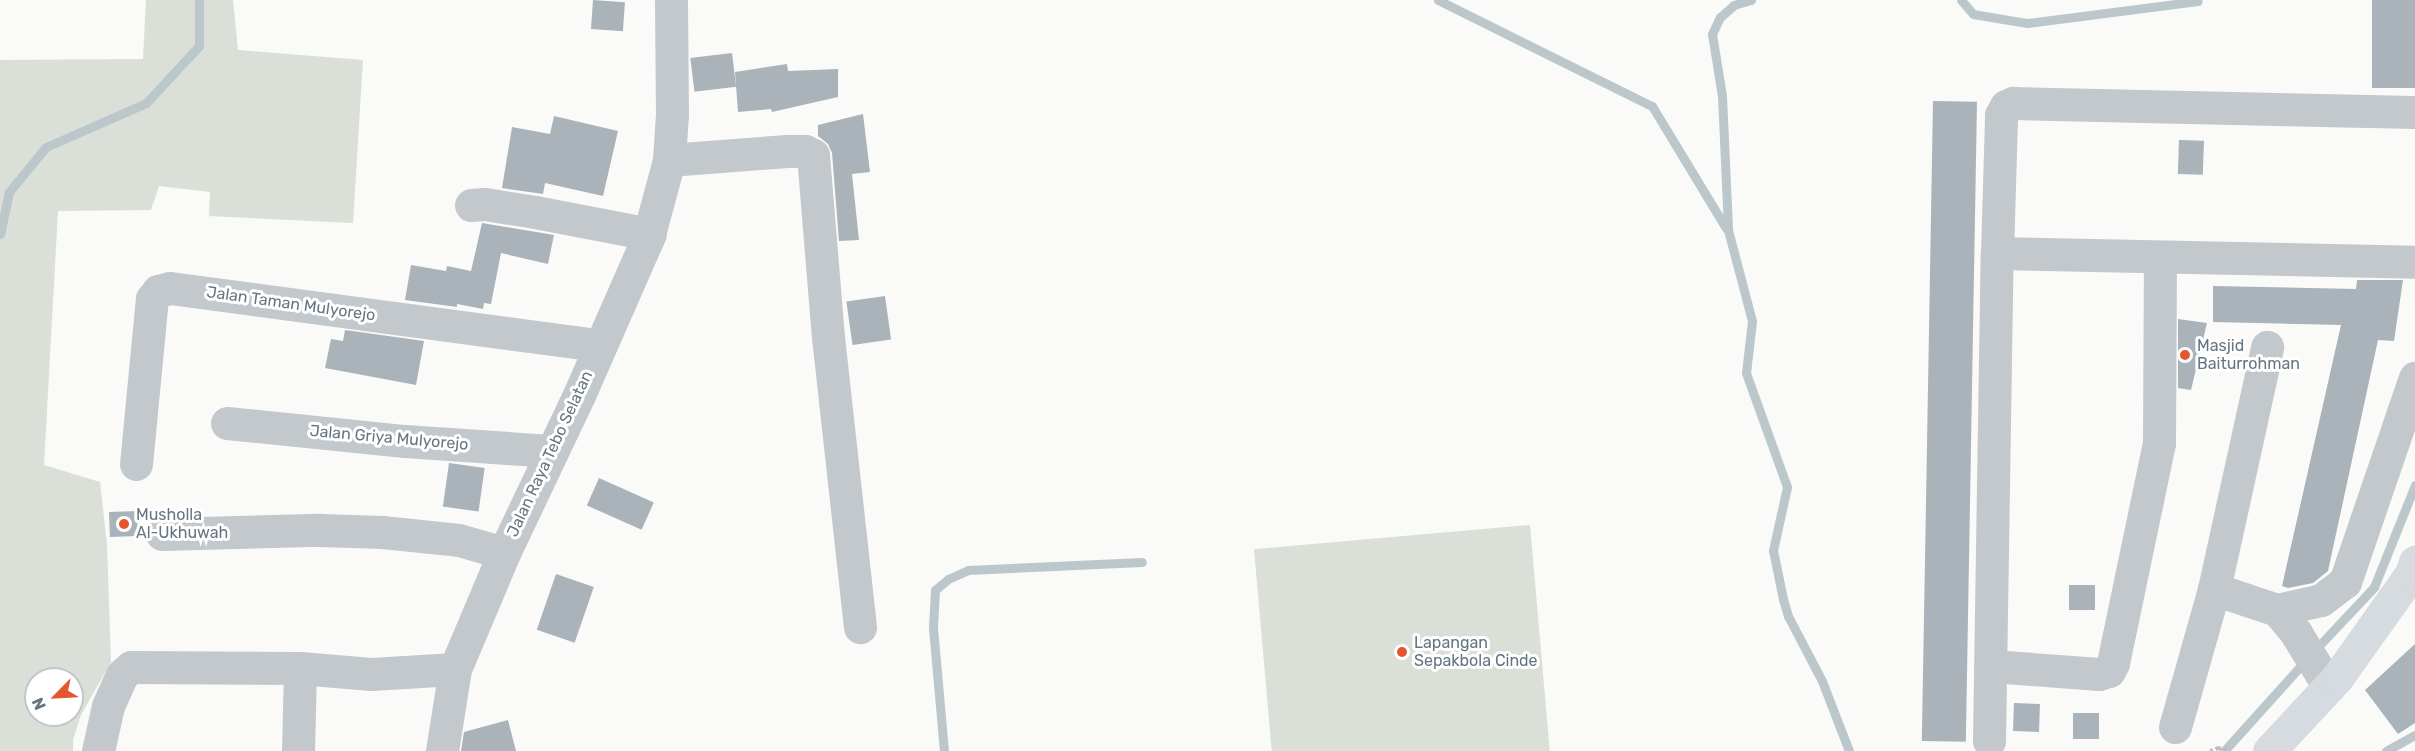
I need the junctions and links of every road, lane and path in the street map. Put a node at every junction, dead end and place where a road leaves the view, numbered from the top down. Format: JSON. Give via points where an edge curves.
{"nodes":[{"id":1,"x":671,"y":0,"type":"edge"},
{"id":2,"x":2415,"y":112,"type":"edge"},
{"id":3,"x":669,"y":160,"type":"junction"},
{"id":4,"x":471,"y":205,"type":"dead end"},
{"id":5,"x":650,"y":234,"type":"junction"},
{"id":6,"x":1997,"y":253,"type":"junction"},
{"id":7,"x":2160,"y":257,"type":"junction"},
{"id":8,"x":2415,"y":262,"type":"edge"},
{"id":9,"x":599,"y":345,"type":"junction"},
{"id":10,"x":2267,"y":347,"type":"dead end"},
{"id":11,"x":2415,"y":378,"type":"edge"},
{"id":12,"x":227,"y":423,"type":"dead end"},
{"id":13,"x":551,"y":451,"type":"junction"},
{"id":14,"x":136,"y":464,"type":"dead end"},
{"id":15,"x":162,"y":534,"type":"dead end"},
{"id":16,"x":504,"y":553,"type":"junction"},
{"id":17,"x":2415,"y":562,"type":"edge"},
{"id":18,"x":2214,"y":589,"type":"junction"},
{"id":19,"x":2287,"y":621,"type":"junction"},
{"id":20,"x":860,"y":627,"type":"dead end"},
{"id":21,"x":1992,"y":666,"type":"junction"},
{"id":22,"x":300,"y":668,"type":"junction"},
{"id":23,"x":455,"y":669,"type":"junction"},
{"id":24,"x":2322,"y":676,"type":"junction"},
{"id":25,"x":2175,"y":728,"type":"dead end"},
{"id":26,"x":1989,"y":741,"type":"dead end"},
{"id":27,"x":98,"y":751,"type":"edge"},
{"id":28,"x":298,"y":751,"type":"edge"},
{"id":29,"x":442,"y":751,"type":"edge"},
{"id":30,"x":2210,"y":751,"type":"edge"},
{"id":31,"x":2229,"y":751,"type":"edge"},
{"id":32,"x":2269,"y":751,"type":"edge"}],
"edges":[{"from":1,"to":3,"type":"street","name":"Jalan Raya Tebo Selatan"},
{"from":2,"to":6,"type":"street","via":[[2006,105],[2001,115]]},
{"from":3,"to":5,"type":"street","name":"Jalan Raya Tebo Selatan"},
{"from":3,"to":20,"type":"street","via":[[787,151],[813,155],[828,337]]},
{"from":4,"to":5,"type":"street","via":[[535,212]]},
{"from":5,"to":9,"type":"street","name":"Jalan Raya Tebo Selatan"},
{"from":6,"to":7,"type":"street"},
{"from":6,"to":21,"type":"street"},
{"from":7,"to":8,"type":"street"},
{"from":7,"to":21,"type":"street","via":[[2159,443],[2113,663],[2109,671],[2099,674]]},
{"from":9,"to":13,"type":"street","name":"Jalan Raya Tebo Selatan"},
{"from":9,"to":14,"type":"street","name":"Jalan Taman Mulyorejo","via":[[164,289],[152,299]]},
{"from":10,"to":18,"type":"street"},
{"from":11,"to":19,"type":"street","via":[[2345,582]]},
{"from":12,"to":13,"type":"street","name":"Jalan Griya Mulyorejo"},
{"from":13,"to":16,"type":"street","name":"Jalan Raya Tebo Selatan"},
{"from":15,"to":16,"type":"street","via":[[382,532],[459,540]]},
{"from":16,"to":23,"type":"street","name":"Jalan Raya Tebo Selatan"},
{"from":17,"to":24,"type":"main road","via":[[2411,574]]},
{"from":18,"to":19,"type":"street"},
{"from":18,"to":25,"type":"street"},
{"from":19,"to":24,"type":"street"},
{"from":21,"to":26,"type":"street"},
{"from":22,"to":23,"type":"street","via":[[365,674]]},
{"from":22,"to":27,"type":"street","via":[[130,667],[122,675],[108,706]]},
{"from":22,"to":28,"type":"street"},
{"from":23,"to":29,"type":"street","name":"Jalan Raya Tebo Selatan"},
{"from":24,"to":32,"type":"main road"},
{"from":30,"to":31,"type":"path"}]}
